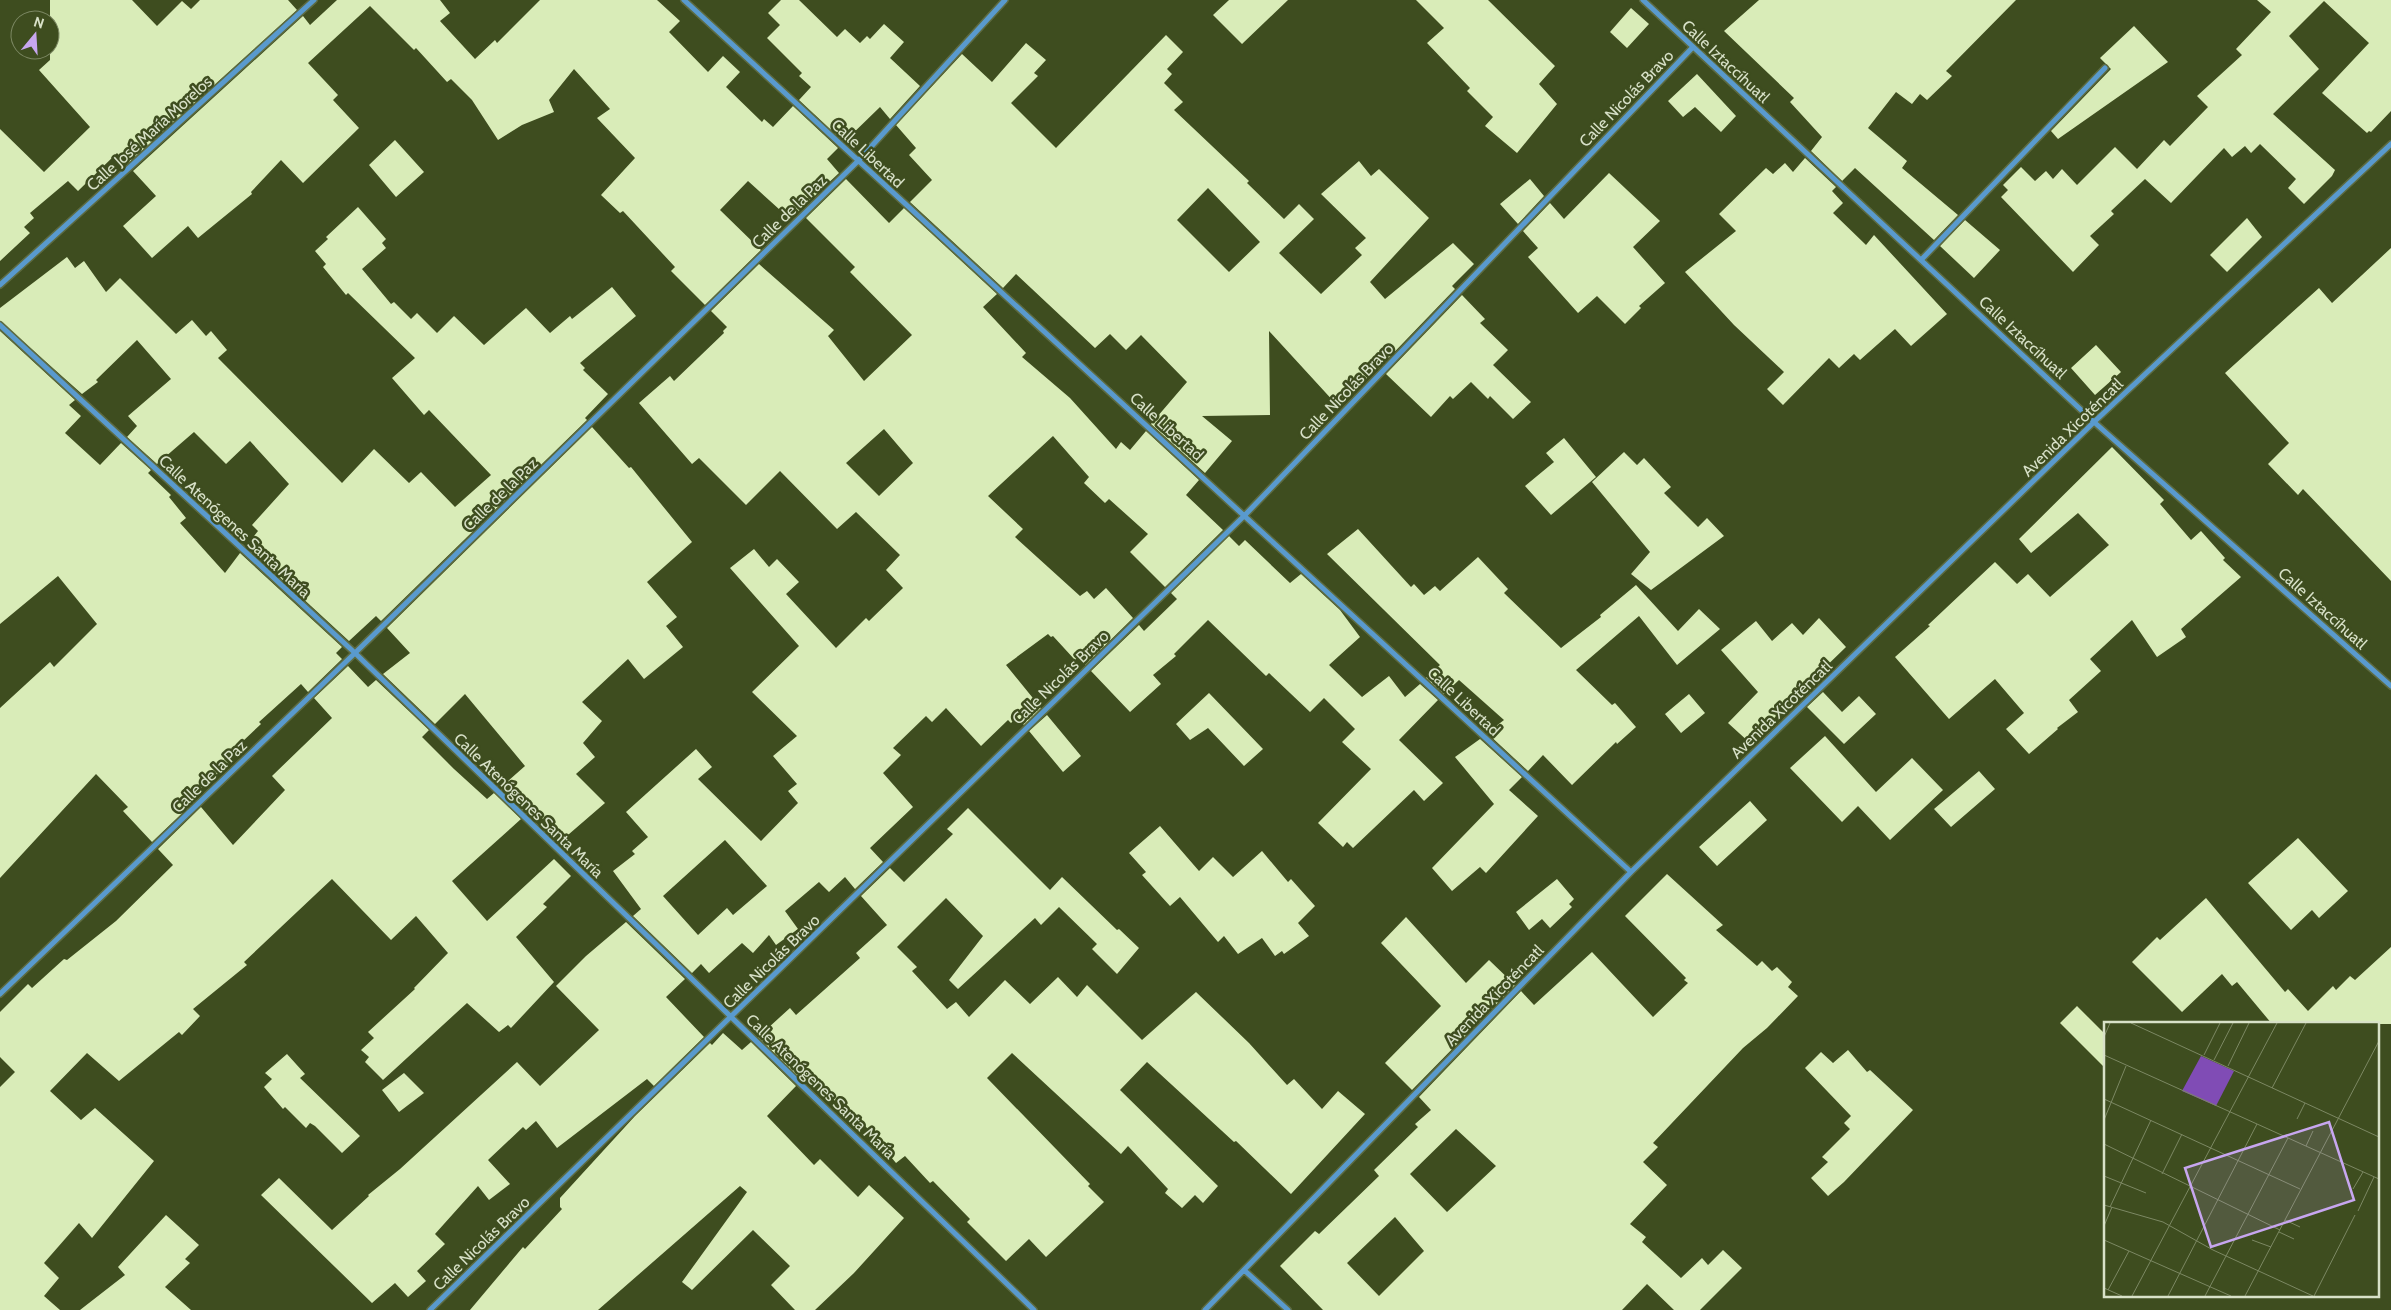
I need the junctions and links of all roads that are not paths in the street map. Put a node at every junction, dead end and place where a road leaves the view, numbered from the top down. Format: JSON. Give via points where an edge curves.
{"nodes":[{"id":1,"x":314,"y":0,"type":"edge"},
{"id":2,"x":684,"y":0,"type":"edge"},
{"id":3,"x":1005,"y":0,"type":"edge"},
{"id":4,"x":1643,"y":0,"type":"edge"},
{"id":5,"x":1693,"y":47,"type":"junction"},
{"id":6,"x":2105,"y":68,"type":"dead end"},
{"id":7,"x":2391,"y":144,"type":"edge"},
{"id":8,"x":858,"y":161,"type":"junction"},
{"id":9,"x":1922,"y":259,"type":"junction"},
{"id":10,"x":0,"y":285,"type":"edge"},
{"id":11,"x":0,"y":325,"type":"edge"},
{"id":12,"x":2094,"y":422,"type":"junction"},
{"id":13,"x":1244,"y":515,"type":"junction"},
{"id":14,"x":355,"y":654,"type":"junction"},
{"id":15,"x":2391,"y":686,"type":"edge"},
{"id":16,"x":1631,"y":872,"type":"junction"},
{"id":17,"x":0,"y":994,"type":"edge"},
{"id":18,"x":731,"y":1017,"type":"junction"},
{"id":19,"x":1244,"y":1270,"type":"junction"},
{"id":20,"x":430,"y":1310,"type":"edge"},
{"id":21,"x":1034,"y":1310,"type":"edge"},
{"id":22,"x":1205,"y":1310,"type":"edge"},
{"id":23,"x":1288,"y":1310,"type":"edge"}],
"edges":[{"from":1,"to":10,"type":"street","name":"Calle José María Morelos"},
{"from":2,"to":8,"type":"street","name":"Calle Libertad"},
{"from":3,"to":8,"type":"street","name":"Calle de la Paz"},
{"from":4,"to":5,"type":"street","name":"Calle Iztaccíhuatl"},
{"from":5,"to":9,"type":"street","name":"Calle Iztaccíhuatl"},
{"from":5,"to":13,"type":"street","name":"Calle Nicolás Bravo"},
{"from":6,"to":9,"type":"street"},
{"from":7,"to":12,"type":"street","name":"Avenida Xicoténcatl"},
{"from":8,"to":13,"type":"street","name":"Calle Libertad"},
{"from":8,"to":14,"type":"street","name":"Calle de la Paz"},
{"from":9,"to":12,"type":"street","name":"Calle Iztaccíhuatl"},
{"from":11,"to":14,"type":"street","name":"Calle Atenógenes Santa María"},
{"from":12,"to":15,"type":"street","name":"Calle Iztaccíhuatl"},
{"from":12,"to":16,"type":"street","name":"Avenida Xicoténcatl"},
{"from":13,"to":16,"type":"street","name":"Calle Libertad"},
{"from":13,"to":18,"type":"street","name":"Calle Nicolás Bravo"},
{"from":14,"to":17,"type":"street","name":"Calle de la Paz"},
{"from":14,"to":18,"type":"street","name":"Calle Atenógenes Santa María"},
{"from":16,"to":19,"type":"street","name":"Avenida Xicoténcatl"},
{"from":18,"to":20,"type":"street","name":"Calle Nicolás Bravo"},
{"from":18,"to":21,"type":"street","name":"Calle Atenógenes Santa María"},
{"from":19,"to":22,"type":"street","name":"Avenida Xicoténcatl"},
{"from":19,"to":23,"type":"street"}]}
